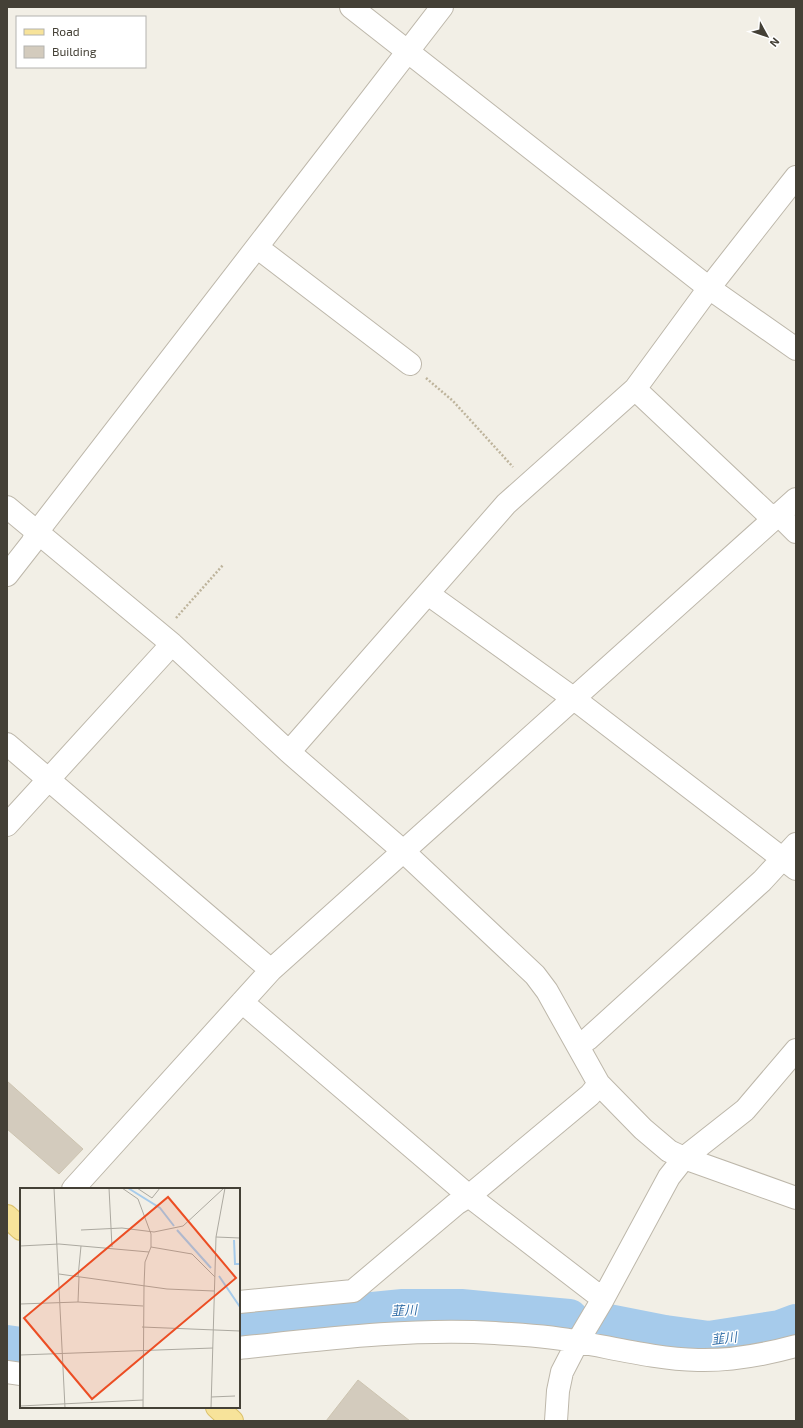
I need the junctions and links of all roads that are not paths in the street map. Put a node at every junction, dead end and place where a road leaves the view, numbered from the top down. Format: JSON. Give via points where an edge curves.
{"nodes":[{"id":1,"x":351,"y":7,"type":"edge"},
{"id":2,"x":442,"y":7,"type":"edge"},
{"id":3,"x":408,"y":51,"type":"junction"},
{"id":4,"x":796,"y":177,"type":"edge"},
{"id":5,"x":258,"y":248,"type":"junction"},
{"id":6,"x":709,"y":288,"type":"junction"},
{"id":7,"x":796,"y":349,"type":"edge"},
{"id":8,"x":410,"y":364,"type":"road end"},
{"id":9,"x":635,"y":390,"type":"junction"},
{"id":10,"x":796,"y":498,"type":"edge"},
{"id":11,"x":7,"y":507,"type":"edge"},
{"id":12,"x":776,"y":517,"type":"junction"},
{"id":13,"x":37,"y":532,"type":"junction"},
{"id":14,"x":796,"y":532,"type":"edge"},
{"id":15,"x":7,"y":575,"type":"edge"},
{"id":16,"x":428,"y":594,"type":"junction"},
{"id":17,"x":166,"y":639,"type":"junction"},
{"id":18,"x":573,"y":698,"type":"junction"},
{"id":19,"x":7,"y":744,"type":"edge"},
{"id":20,"x":289,"y":752,"type":"junction"},
{"id":21,"x":48,"y":780,"type":"junction"},
{"id":22,"x":7,"y":825,"type":"edge"},
{"id":23,"x":403,"y":851,"type":"junction"},
{"id":24,"x":791,"y":857,"type":"edge"},
{"id":25,"x":271,"y":970,"type":"junction"},
{"id":26,"x":242,"y":1002,"type":"junction"},
{"id":27,"x":578,"y":1046,"type":"junction"},
{"id":28,"x":796,"y":1050,"type":"edge"},
{"id":29,"x":599,"y":1084,"type":"junction"},
{"id":30,"x":684,"y":1158,"type":"junction"},
{"id":31,"x":74,"y":1188,"type":"edge"},
{"id":32,"x":470,"y":1196,"type":"junction"},
{"id":33,"x":796,"y":1198,"type":"edge"},
{"id":34,"x":7,"y":1216,"type":"edge"},
{"id":35,"x":20,"y":1228,"type":"edge"},
{"id":36,"x":603,"y":1299,"type":"junction"},
{"id":37,"x":240,"y":1302,"type":"edge"},
{"id":38,"x":578,"y":1341,"type":"junction"},
{"id":39,"x":796,"y":1346,"type":"edge"},
{"id":40,"x":240,"y":1348,"type":"edge"},
{"id":41,"x":7,"y":1372,"type":"edge"},
{"id":42,"x":20,"y":1374,"type":"edge"},
{"id":43,"x":218,"y":1408,"type":"edge"},
{"id":44,"x":232,"y":1421,"type":"edge"},
{"id":45,"x":556,"y":1421,"type":"edge"}],
"edges":[{"from":1,"to":3,"type":"street"},
{"from":2,"to":3,"type":"street"},
{"from":3,"to":5,"type":"street"},
{"from":3,"to":6,"type":"street"},
{"from":4,"to":6,"type":"street"},
{"from":5,"to":8,"type":"street"},
{"from":5,"to":13,"type":"street"},
{"from":6,"to":7,"type":"street"},
{"from":6,"to":9,"type":"street"},
{"from":9,"to":12,"type":"street"},
{"from":9,"to":16,"type":"street","via":[[506,504]]},
{"from":10,"to":12,"type":"street"},
{"from":11,"to":13,"type":"street"},
{"from":12,"to":14,"type":"street"},
{"from":12,"to":18,"type":"street"},
{"from":13,"to":15,"type":"street","via":[[32,543]]},
{"from":13,"to":17,"type":"street"},
{"from":16,"to":18,"type":"street"},
{"from":16,"to":20,"type":"street"},
{"from":17,"to":20,"type":"street"},
{"from":17,"to":21,"type":"street"},
{"from":18,"to":23,"type":"street"},
{"from":18,"to":24,"type":"street"},
{"from":19,"to":21,"type":"street"},
{"from":20,"to":23,"type":"street"},
{"from":21,"to":22,"type":"street"},
{"from":21,"to":25,"type":"street"},
{"from":23,"to":25,"type":"street"},
{"from":23,"to":27,"type":"street","via":[[535,975],[547,990]]},
{"from":24,"to":27,"type":"street"},
{"from":25,"to":26,"type":"street"},
{"from":26,"to":31,"type":"street"},
{"from":26,"to":32,"type":"street"},
{"from":27,"to":29,"type":"street"},
{"from":28,"to":30,"type":"street","via":[[745,1110]]},
{"from":29,"to":30,"type":"street","via":[[643,1129],[669,1151]]},
{"from":29,"to":32,"type":"street","via":[[590,1095]]},
{"from":30,"to":33,"type":"street"},
{"from":30,"to":36,"type":"street","via":[[669,1177]]},
{"from":32,"to":36,"type":"street"},
{"from":32,"to":37,"type":"street","via":[[456,1204],[353,1291]]},
{"from":34,"to":35,"type":"main road"},
{"from":36,"to":38,"type":"street"},
{"from":38,"to":39,"type":"street","via":[[661,1357],[697,1360],[759,1356]]},
{"from":38,"to":40,"type":"street","via":[[438,1331]]},
{"from":38,"to":45,"type":"street","via":[[562,1372]]},
{"from":41,"to":42,"type":"street"},
{"from":43,"to":44,"type":"main road"}]}
